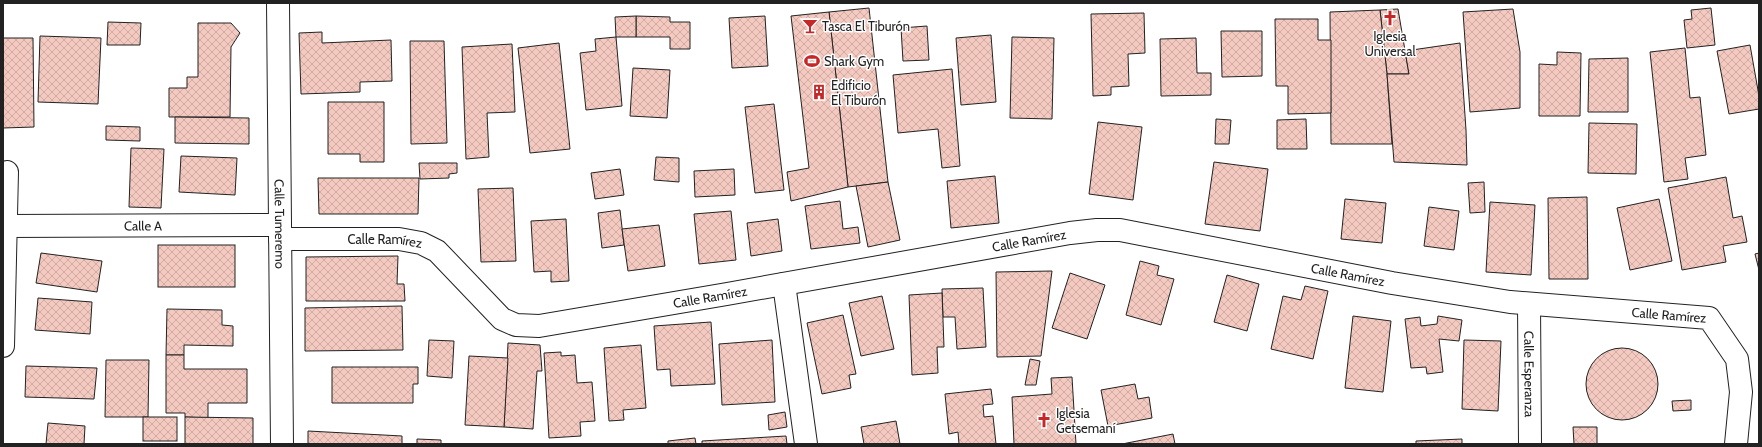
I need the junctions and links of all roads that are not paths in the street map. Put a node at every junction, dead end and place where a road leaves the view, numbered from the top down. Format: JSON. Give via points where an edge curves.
{"nodes":[{"id":1,"x":278,"y":3,"type":"edge"},
{"id":2,"x":7,"y":172,"type":"dead end"},
{"id":3,"x":6,"y":226,"type":"junction"},
{"id":4,"x":280,"y":232,"type":"junction"},
{"id":5,"x":784,"y":284,"type":"junction"},
{"id":6,"x":1529,"y":304,"type":"junction"},
{"id":7,"x":3,"y":346,"type":"edge"},
{"id":8,"x":1750,"y":390,"type":"edge"},
{"id":9,"x":282,"y":444,"type":"edge"},
{"id":10,"x":806,"y":444,"type":"edge"},
{"id":11,"x":1530,"y":444,"type":"edge"},
{"id":12,"x":1736,"y":444,"type":"edge"}],
"edges":[{"from":1,"to":4,"type":"street","name":"Calle Tumeremo"},
{"from":2,"to":3,"type":"street"},
{"from":3,"to":4,"type":"street","name":"Calle A"},
{"from":3,"to":7,"type":"street"},
{"from":4,"to":5,"type":"street","name":"Calle Ramírez","via":[[399,239],[421,243],[437,251],[494,312],[516,326],[539,326]]},
{"from":4,"to":9,"type":"street","name":"Calle Tumeremo"},
{"from":5,"to":6,"type":"street","name":"Calle Ramírez","via":[[1097,230],[1120,230],[1408,286]]},
{"from":5,"to":10,"type":"street"},
{"from":6,"to":8,"type":"street","name":"Calle Ramírez","via":[[1709,318],[1737,359]]},
{"from":6,"to":11,"type":"street","name":"Calle Esperanza"},
{"from":8,"to":12,"type":"street"}]}
